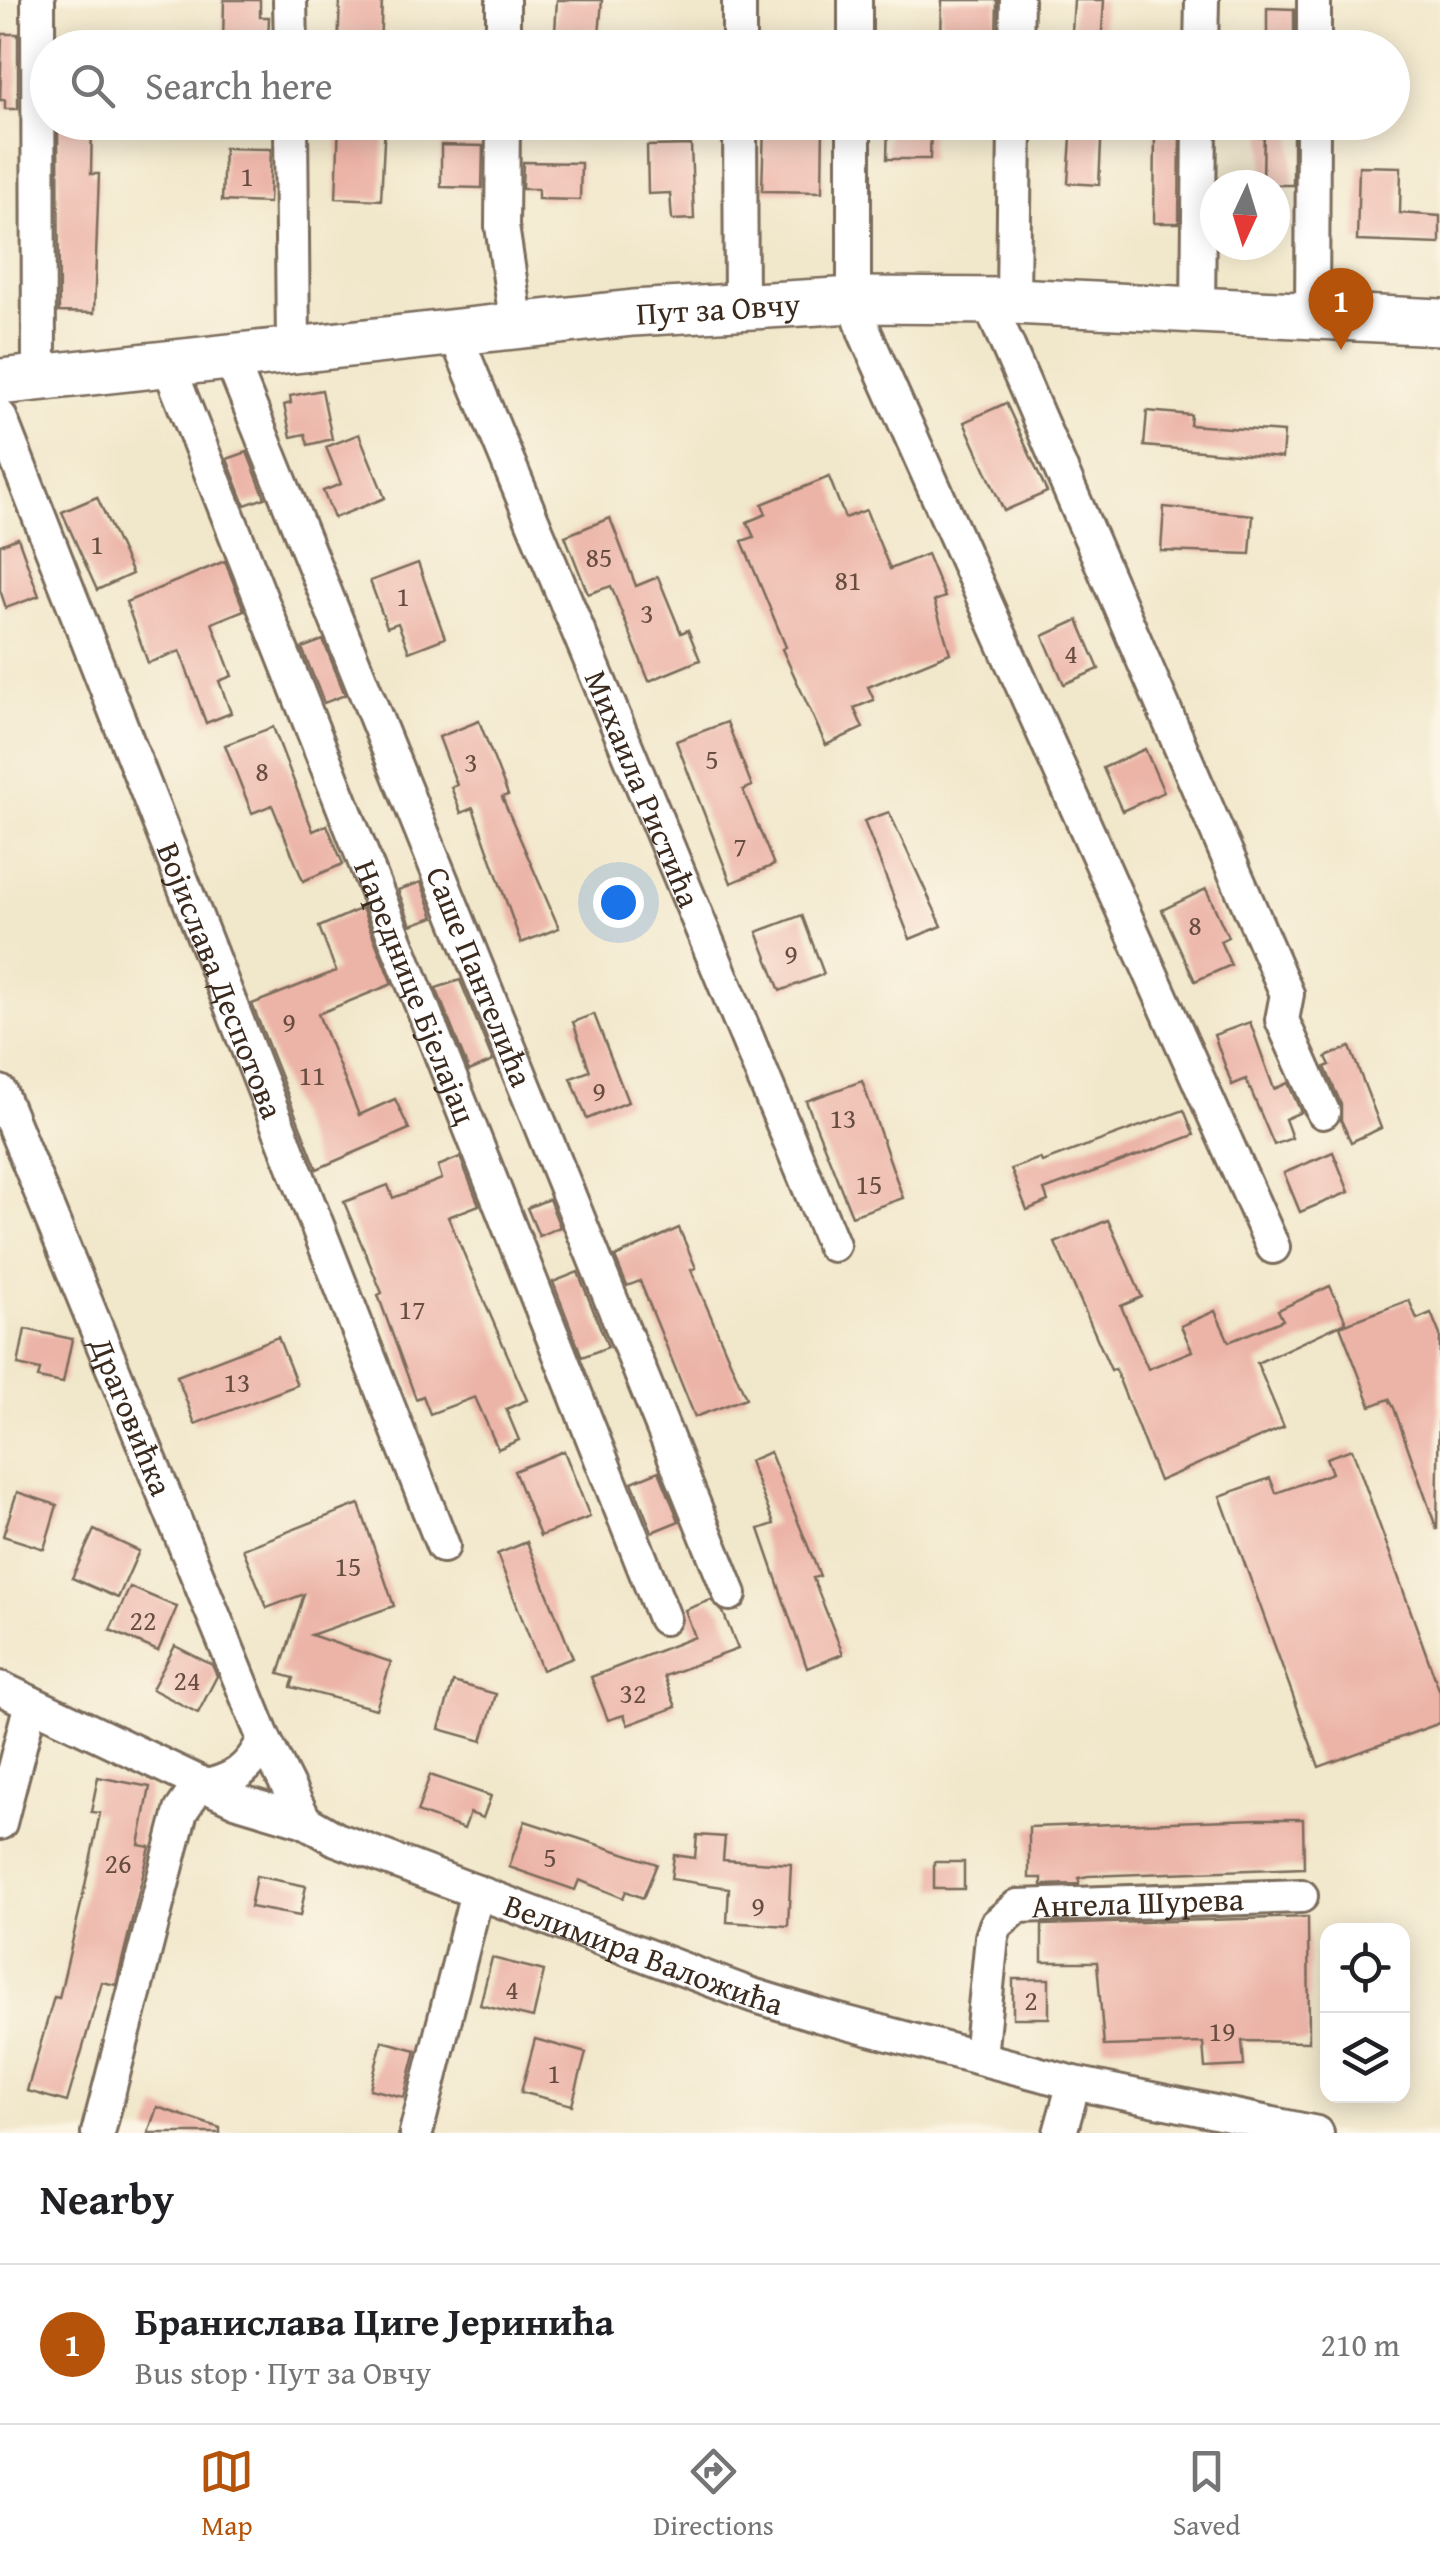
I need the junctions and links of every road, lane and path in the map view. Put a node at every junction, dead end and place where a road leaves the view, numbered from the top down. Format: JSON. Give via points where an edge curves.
{"nodes":[{"id":1,"x":38,"y":0,"type":"edge"},
{"id":2,"x":290,"y":0,"type":"edge"},
{"id":3,"x":503,"y":0,"type":"edge"},
{"id":4,"x":739,"y":0,"type":"edge"},
{"id":5,"x":855,"y":0,"type":"edge"},
{"id":6,"x":1016,"y":0,"type":"edge"},
{"id":7,"x":1202,"y":0,"type":"edge"},
{"id":8,"x":1314,"y":0,"type":"edge"},
{"id":9,"x":37,"y":30,"type":"edge"},
{"id":10,"x":291,"y":30,"type":"edge"},
{"id":11,"x":503,"y":30,"type":"edge"},
{"id":12,"x":739,"y":30,"type":"edge"},
{"id":13,"x":855,"y":30,"type":"edge"},
{"id":14,"x":1016,"y":30,"type":"edge"},
{"id":15,"x":1201,"y":30,"type":"edge"},
{"id":16,"x":1314,"y":30,"type":"edge"},
{"id":17,"x":31,"y":140,"type":"edge"},
{"id":18,"x":291,"y":140,"type":"edge"},
{"id":19,"x":503,"y":140,"type":"edge"},
{"id":20,"x":740,"y":140,"type":"edge"},
{"id":21,"x":854,"y":140,"type":"edge"},
{"id":22,"x":1013,"y":140,"type":"edge"},
{"id":23,"x":1200,"y":140,"type":"edge"},
{"id":24,"x":1313,"y":140,"type":"edge"},
{"id":25,"x":854,"y":300,"type":"junction"},
{"id":26,"x":1000,"y":301,"type":"junction"},
{"id":27,"x":741,"y":306,"type":"junction"},
{"id":28,"x":1198,"y":310,"type":"junction"},
{"id":29,"x":1312,"y":316,"type":"junction"},
{"id":30,"x":1440,"y":322,"type":"edge"},
{"id":31,"x":518,"y":326,"type":"junction"},
{"id":32,"x":455,"y":334,"type":"junction"},
{"id":33,"x":293,"y":350,"type":"junction"},
{"id":34,"x":230,"y":357,"type":"junction"},
{"id":35,"x":168,"y":364,"type":"junction"},
{"id":36,"x":20,"y":379,"type":"edge"},
{"id":37,"x":0,"y":417,"type":"edge"},
{"id":38,"x":0,"y":1092,"type":"edge"},
{"id":39,"x":1323,"y":1112,"type":"dead end"},
{"id":40,"x":833,"y":1245,"type":"dead end"},
{"id":41,"x":1272,"y":1247,"type":"dead end"},
{"id":42,"x":443,"y":1546,"type":"dead end"},
{"id":43,"x":730,"y":1594,"type":"dead end"},
{"id":44,"x":664,"y":1618,"type":"dead end"},
{"id":45,"x":0,"y":1688,"type":"edge"},
{"id":46,"x":31,"y":1704,"type":"junction"},
{"id":47,"x":264,"y":1740,"type":"junction"},
{"id":48,"x":208,"y":1786,"type":"junction"},
{"id":49,"x":304,"y":1821,"type":"junction"},
{"id":50,"x":0,"y":1824,"type":"edge"},
{"id":51,"x":477,"y":1892,"type":"junction"},
{"id":52,"x":1302,"y":1896,"type":"dead end"},
{"id":53,"x":980,"y":2057,"type":"junction"},
{"id":54,"x":1074,"y":2083,"type":"junction"},
{"id":55,"x":1272,"y":2128,"type":"edge"},
{"id":56,"x":98,"y":2133,"type":"edge"},
{"id":57,"x":416,"y":2133,"type":"edge"},
{"id":58,"x":1060,"y":2133,"type":"edge"},
{"id":59,"x":1317,"y":2133,"type":"edge"}],
"edges":[{"from":1,"to":9,"type":"street"},
{"from":2,"to":10,"type":"street"},
{"from":3,"to":11,"type":"street"},
{"from":4,"to":12,"type":"street"},
{"from":5,"to":13,"type":"street"},
{"from":6,"to":14,"type":"street"},
{"from":7,"to":15,"type":"street"},
{"from":8,"to":16,"type":"street"},
{"from":17,"to":36,"type":"street"},
{"from":18,"to":33,"type":"street"},
{"from":19,"to":31,"type":"street","via":[[506,279]]},
{"from":20,"to":27,"type":"street"},
{"from":21,"to":25,"type":"street"},
{"from":22,"to":26,"type":"street"},
{"from":23,"to":28,"type":"street"},
{"from":24,"to":29,"type":"street"},
{"from":25,"to":26,"type":"street","name":"Пут за Овчу"},
{"from":25,"to":27,"type":"street","name":"Пут за Овчу"},
{"from":25,"to":41,"type":"street"},
{"from":26,"to":28,"type":"street","name":"Пут за Овчу"},
{"from":26,"to":39,"type":"street","via":[[1288,994],[1282,1020]]},
{"from":27,"to":31,"type":"street","name":"Пут за Овчу"},
{"from":28,"to":29,"type":"street","name":"Пут за Овчу"},
{"from":29,"to":30,"type":"street","name":"Пут за Овчу"},
{"from":31,"to":32,"type":"street","name":"Пут за Овчу"},
{"from":32,"to":33,"type":"street","name":"Пут за Овчу"},
{"from":32,"to":40,"type":"street","name":"Михаила Ристића"},
{"from":33,"to":34,"type":"street","name":"Пут за Овчу"},
{"from":34,"to":35,"type":"street","name":"Пут за Овчу"},
{"from":34,"to":43,"type":"street","name":"Саше Пантелића"},
{"from":35,"to":36,"type":"street","name":"Пут за Овчу"},
{"from":35,"to":44,"type":"street","name":"Нареднице Бјелајац"},
{"from":37,"to":42,"type":"street","name":"Војислава Деспотова"},
{"from":38,"to":47,"type":"street","name":"Драговићка"},
{"from":45,"to":46,"type":"street","name":"Велимира Валожића"},
{"from":46,"to":48,"type":"street","name":"Велимира Валожића"},
{"from":46,"to":50,"type":"street"},
{"from":47,"to":48,"type":"street","via":[[251,1765]]},
{"from":47,"to":49,"type":"street","name":"Драговићка"},
{"from":48,"to":49,"type":"street","name":"Велимира Валожића"},
{"from":48,"to":56,"type":"street","via":[[189,1794],[181,1811]]},
{"from":49,"to":51,"type":"street","name":"Велимира Валожића"},
{"from":51,"to":53,"type":"street","name":"Велимира Валожића","via":[[749,1994]]},
{"from":51,"to":57,"type":"street"},
{"from":52,"to":53,"type":"street","name":"Ангела Шурева","via":[[1018,1906],[992,1937]]},
{"from":53,"to":54,"type":"street","name":"Велимира Валожића"},
{"from":54,"to":55,"type":"street","name":"Велимира Валожића"},
{"from":54,"to":58,"type":"street"},
{"from":55,"to":59,"type":"street","name":"Велимира Валожића"}]}
